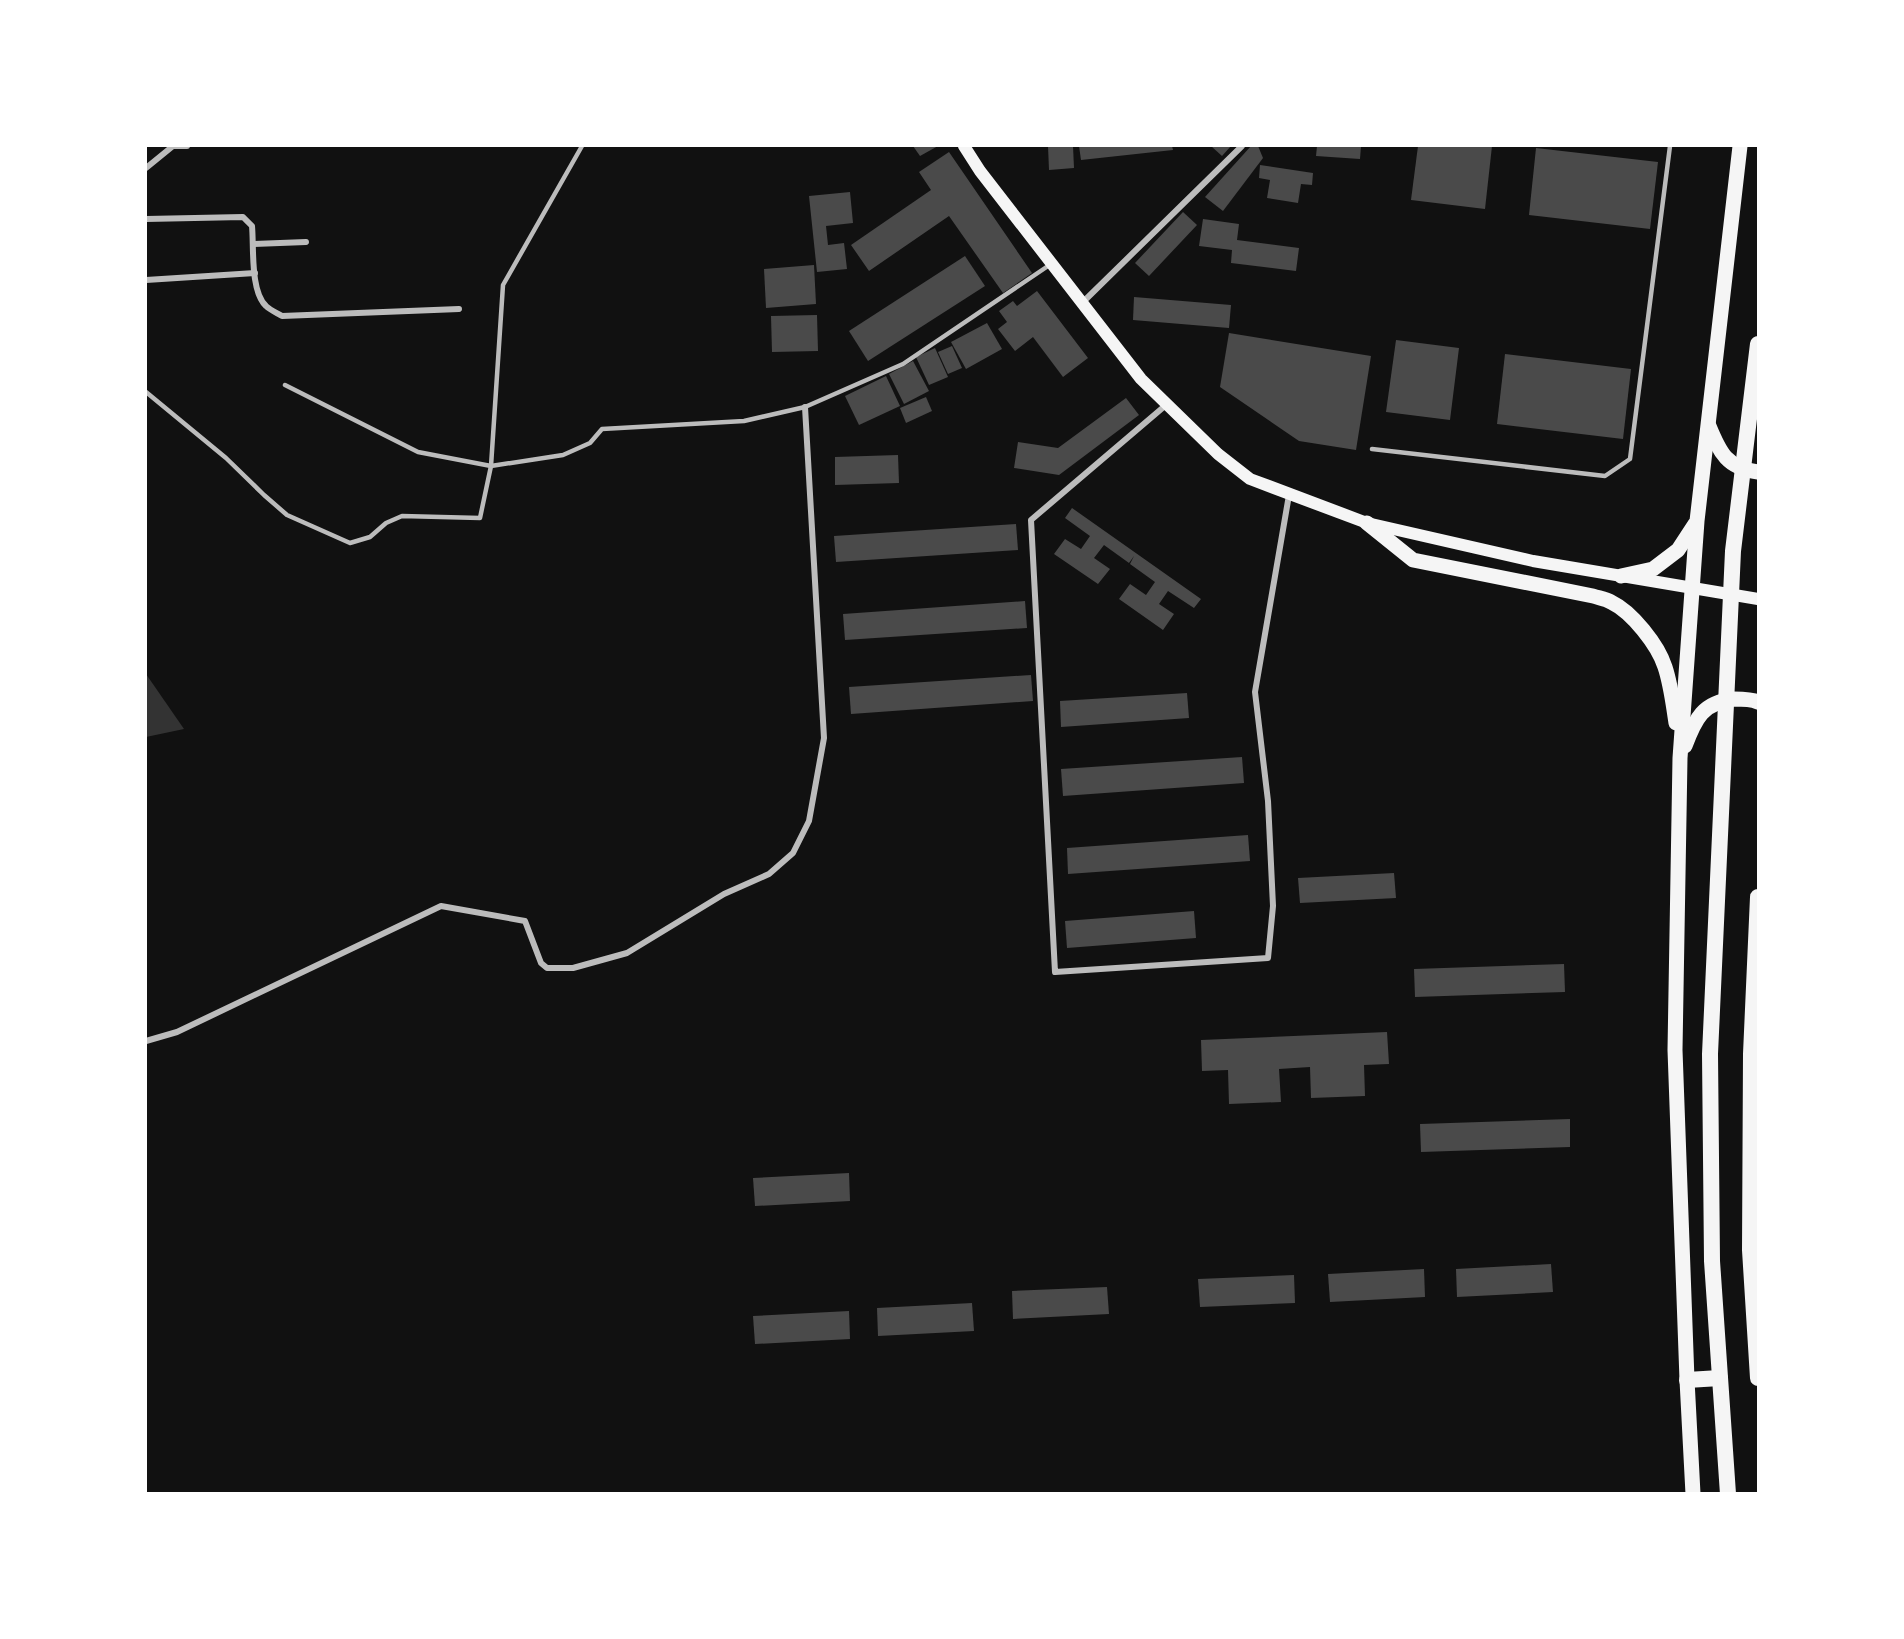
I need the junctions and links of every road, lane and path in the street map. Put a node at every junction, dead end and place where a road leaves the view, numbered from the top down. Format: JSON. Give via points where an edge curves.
{"nodes":[{"id":1,"x":188,"y":146,"type":"edge"},
{"id":2,"x":582,"y":146,"type":"edge"},
{"id":3,"x":964,"y":146,"type":"edge"},
{"id":4,"x":1242,"y":146,"type":"edge"},
{"id":5,"x":1670,"y":146,"type":"edge"},
{"id":6,"x":1740,"y":146,"type":"edge"},
{"id":7,"x":146,"y":168,"type":"edge"},
{"id":8,"x":146,"y":219,"type":"edge"},
{"id":9,"x":306,"y":242,"type":"dead end"},
{"id":10,"x":253,"y":244,"type":"junction"},
{"id":11,"x":1051,"y":263,"type":"junction"},
{"id":12,"x":255,"y":273,"type":"junction"},
{"id":13,"x":146,"y":280,"type":"edge"},
{"id":14,"x":1082,"y":303,"type":"junction"},
{"id":15,"x":459,"y":309,"type":"dead end"},
{"id":16,"x":1758,"y":344,"type":"edge"},
{"id":17,"x":285,"y":385,"type":"dead end"},
{"id":18,"x":146,"y":392,"type":"edge"},
{"id":19,"x":1166,"y":405,"type":"junction"},
{"id":20,"x":805,"y":407,"type":"junction"},
{"id":21,"x":1708,"y":423,"type":"junction"},
{"id":22,"x":1372,"y":449,"type":"dead end"},
{"id":23,"x":491,"y":466,"type":"junction"},
{"id":24,"x":1758,"y":472,"type":"edge"},
{"id":25,"x":1289,"y":495,"type":"junction"},
{"id":26,"x":1697,"y":521,"type":"junction"},
{"id":27,"x":1367,"y":523,"type":"junction"},
{"id":28,"x":1621,"y":576,"type":"junction"},
{"id":29,"x":1692,"y":588,"type":"junction"},
{"id":30,"x":1758,"y":600,"type":"edge"},
{"id":31,"x":1758,"y":702,"type":"edge"},
{"id":32,"x":1680,"y":758,"type":"junction"},
{"id":33,"x":1758,"y":897,"type":"edge"},
{"id":34,"x":146,"y":1041,"type":"edge"},
{"id":35,"x":1720,"y":1377,"type":"junction"},
{"id":36,"x":1758,"y":1378,"type":"edge"},
{"id":37,"x":1687,"y":1380,"type":"junction"},
{"id":38,"x":1693,"y":1494,"type":"edge"},
{"id":39,"x":1728,"y":1494,"type":"edge"}],
"edges":[{"from":1,"to":7,"type":"street","via":[[173,146]]},
{"from":2,"to":23,"type":"lane","via":[[503,285]]},
{"from":3,"to":11,"type":"main road"},
{"from":4,"to":14,"type":"street"},
{"from":5,"to":22,"type":"lane","via":[[1630,459],[1605,476]]},
{"from":6,"to":21,"type":"main road"},
{"from":8,"to":10,"type":"street","via":[[243,217],[252,226]]},
{"from":9,"to":10,"type":"street"},
{"from":10,"to":12,"type":"street"},
{"from":11,"to":14,"type":"main road"},
{"from":11,"to":20,"type":"lane","via":[[903,364]]},
{"from":12,"to":13,"type":"street"},
{"from":12,"to":15,"type":"street","via":[[258,294],[265,306],[282,316]]},
{"from":14,"to":19,"type":"main road"},
{"from":16,"to":35,"type":"highway","via":[[1733,551],[1710,1054],[1712,1261]]},
{"from":17,"to":23,"type":"lane","via":[[418,452]]},
{"from":18,"to":23,"type":"lane","via":[[287,515],[350,543],[370,537],[402,516],[480,518]]},
{"from":19,"to":25,"type":"main road","via":[[1250,479]]},
{"from":19,"to":25,"type":"street","via":[[1031,520],[1054,972],[1268,958],[1273,906],[1268,801],[1255,692]]},
{"from":20,"to":23,"type":"lane","via":[[744,421],[602,429],[590,443],[563,454]]},
{"from":20,"to":34,"type":"street","via":[[824,738],[809,821],[793,853],[768,874],[724,894],[627,953],[573,968],[547,968],[541,963],[525,921],[441,906],[177,1032]]},
{"from":21,"to":24,"type":"main road","via":[[1727,459],[1738,467]]},
{"from":21,"to":26,"type":"main road"},
{"from":25,"to":27,"type":"main road"},
{"from":26,"to":28,"type":"main road","via":[[1678,550],[1653,569]]},
{"from":26,"to":29,"type":"main road"},
{"from":27,"to":28,"type":"main road","via":[[1533,561]]},
{"from":27,"to":32,"type":"main road","via":[[1413,560],[1593,596],[1624,610],[1652,641],[1665,666]]},
{"from":28,"to":29,"type":"main road"},
{"from":29,"to":30,"type":"main road"},
{"from":29,"to":32,"type":"main road"},
{"from":31,"to":32,"type":"main road","via":[[1731,700],[1707,707],[1690,732]]},
{"from":32,"to":37,"type":"main road","via":[[1675,1050]]},
{"from":33,"to":36,"type":"highway","via":[[1750,1053],[1750,1250]]},
{"from":35,"to":37,"type":"highway"},
{"from":35,"to":39,"type":"highway"},
{"from":37,"to":38,"type":"main road"}]}
